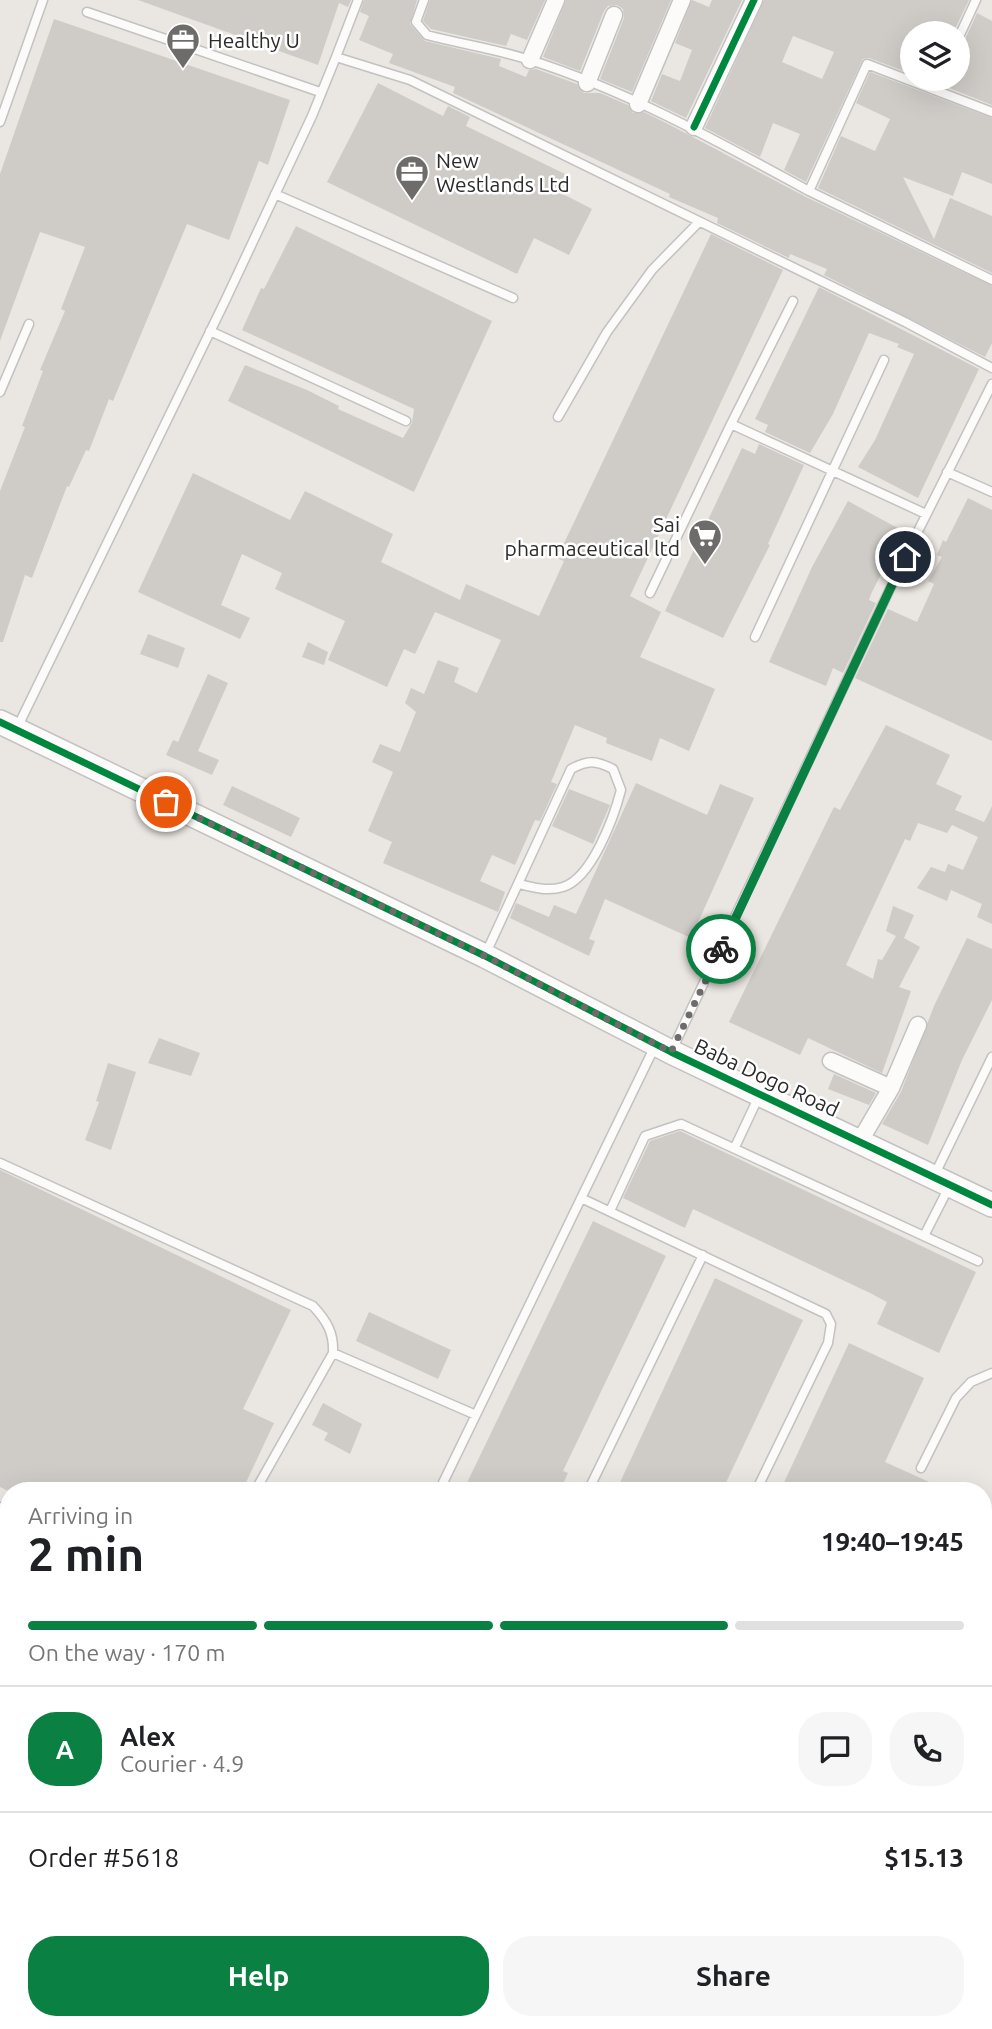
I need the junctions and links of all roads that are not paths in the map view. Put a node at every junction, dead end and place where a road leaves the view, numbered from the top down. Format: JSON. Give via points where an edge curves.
{"nodes":[{"id":1,"x":43,"y":0,"type":"edge"},
{"id":2,"x":358,"y":0,"type":"edge"},
{"id":3,"x":424,"y":0,"type":"edge"},
{"id":4,"x":556,"y":0,"type":"edge"},
{"id":5,"x":682,"y":0,"type":"edge"},
{"id":6,"x":754,"y":0,"type":"edge"},
{"id":7,"x":976,"y":0,"type":"edge"},
{"id":8,"x":87,"y":12,"type":"dead end"},
{"id":9,"x":614,"y":15,"type":"dead end"},
{"id":10,"x":966,"y":21,"type":"edge"},
{"id":11,"x":336,"y":57,"type":"junction"},
{"id":12,"x":530,"y":60,"type":"junction"},
{"id":13,"x":900,"y":76,"type":"edge"},
{"id":14,"x":587,"y":83,"type":"junction"},
{"id":15,"x":940,"y":91,"type":"edge"},
{"id":16,"x":320,"y":92,"type":"junction"},
{"id":17,"x":638,"y":104,"type":"junction"},
{"id":18,"x":992,"y":112,"type":"edge"},
{"id":19,"x":0,"y":122,"type":"edge"},
{"id":20,"x":694,"y":127,"type":"junction"},
{"id":21,"x":809,"y":191,"type":"junction"},
{"id":22,"x":275,"y":194,"type":"junction"},
{"id":23,"x":698,"y":223,"type":"junction"},
{"id":24,"x":992,"y":280,"type":"edge"},
{"id":25,"x":513,"y":298,"type":"dead end"},
{"id":26,"x":793,"y":301,"type":"dead end"},
{"id":27,"x":29,"y":324,"type":"dead end"},
{"id":28,"x":210,"y":331,"type":"junction"},
{"id":29,"x":884,"y":360,"type":"dead end"},
{"id":30,"x":992,"y":368,"type":"edge"},
{"id":31,"x":992,"y":384,"type":"edge"},
{"id":32,"x":0,"y":392,"type":"edge"},
{"id":33,"x":558,"y":417,"type":"dead end"},
{"id":34,"x":406,"y":421,"type":"dead end"},
{"id":35,"x":731,"y":424,"type":"junction"},
{"id":36,"x":831,"y":470,"type":"junction"},
{"id":37,"x":947,"y":472,"type":"junction"},
{"id":38,"x":992,"y":492,"type":"edge"},
{"id":39,"x":926,"y":514,"type":"junction"},
{"id":40,"x":650,"y":593,"type":"dead end"},
{"id":41,"x":755,"y":637,"type":"dead end"},
{"id":42,"x":8,"y":725,"type":"edge"},
{"id":43,"x":519,"y":884,"type":"junction"},
{"id":44,"x":485,"y":956,"type":"junction"},
{"id":45,"x":918,"y":1026,"type":"dead end"},
{"id":46,"x":664,"y":1047,"type":"junction"},
{"id":47,"x":992,"y":1057,"type":"edge"},
{"id":48,"x":831,"y":1061,"type":"dead end"},
{"id":49,"x":891,"y":1088,"type":"junction"},
{"id":50,"x":760,"y":1094,"type":"junction"},
{"id":51,"x":860,"y":1141,"type":"junction"},
{"id":52,"x":734,"y":1147,"type":"junction"},
{"id":53,"x":0,"y":1163,"type":"edge"},
{"id":54,"x":942,"y":1181,"type":"junction"},
{"id":55,"x":581,"y":1198,"type":"junction"},
{"id":56,"x":992,"y":1205,"type":"edge"},
{"id":57,"x":610,"y":1211,"type":"junction"},
{"id":58,"x":924,"y":1236,"type":"junction"},
{"id":59,"x":703,"y":1255,"type":"junction"},
{"id":60,"x":978,"y":1261,"type":"dead end"},
{"id":61,"x":333,"y":1353,"type":"junction"},
{"id":62,"x":992,"y":1373,"type":"edge"},
{"id":63,"x":476,"y":1415,"type":"junction"},
{"id":64,"x":921,"y":1468,"type":"dead end"},
{"id":65,"x":260,"y":1482,"type":"edge"},
{"id":66,"x":443,"y":1482,"type":"edge"},
{"id":67,"x":592,"y":1482,"type":"edge"},
{"id":68,"x":761,"y":1482,"type":"edge"}],
"edges":[{"from":1,"to":19,"type":"lane"},
{"from":2,"to":11,"type":"lane"},
{"from":3,"to":12,"type":"lane","via":[[416,22],[423,33]]},
{"from":4,"to":12,"type":"street"},
{"from":5,"to":17,"type":"street"},
{"from":6,"to":20,"type":"street"},
{"from":7,"to":10,"type":"lane"},
{"from":8,"to":16,"type":"lane"},
{"from":9,"to":14,"type":"street"},
{"from":11,"to":16,"type":"lane"},
{"from":11,"to":23,"type":"lane","via":[[410,80]]},
{"from":12,"to":14,"type":"lane"},
{"from":13,"to":21,"type":"lane","via":[[867,64]]},
{"from":14,"to":17,"type":"lane"},
{"from":15,"to":18,"type":"lane"},
{"from":16,"to":22,"type":"lane"},
{"from":17,"to":20,"type":"lane"},
{"from":20,"to":21,"type":"lane"},
{"from":21,"to":24,"type":"lane"},
{"from":22,"to":25,"type":"lane"},
{"from":22,"to":28,"type":"lane"},
{"from":23,"to":30,"type":"lane"},
{"from":23,"to":33,"type":"lane","via":[[652,271],[607,332]]},
{"from":26,"to":35,"type":"lane"},
{"from":27,"to":32,"type":"lane"},
{"from":28,"to":34,"type":"lane"},
{"from":28,"to":42,"type":"lane"},
{"from":29,"to":36,"type":"lane"},
{"from":31,"to":37,"type":"lane"},
{"from":35,"to":36,"type":"lane"},
{"from":35,"to":40,"type":"lane"},
{"from":36,"to":39,"type":"lane"},
{"from":36,"to":41,"type":"lane"},
{"from":37,"to":38,"type":"lane"},
{"from":37,"to":39,"type":"lane"},
{"from":39,"to":46,"type":"lane"},
{"from":42,"to":44,"type":"street","name":"Baba Dogo Road"},
{"from":43,"to":43,"type":"lane","via":[[571,769],[596,761],[612,769],[621,790],[588,867],[564,887],[545,890]]},
{"from":43,"to":44,"type":"lane"},
{"from":44,"to":46,"type":"street","name":"Baba Dogo Road"},
{"from":45,"to":49,"type":"street"},
{"from":46,"to":50,"type":"street","name":"Baba Dogo Road"},
{"from":46,"to":55,"type":"lane"},
{"from":47,"to":54,"type":"lane"},
{"from":48,"to":49,"type":"street"},
{"from":49,"to":51,"type":"street"},
{"from":50,"to":51,"type":"street","name":"Baba Dogo Road"},
{"from":50,"to":52,"type":"lane"},
{"from":51,"to":54,"type":"street","name":"Baba Dogo Road"},
{"from":52,"to":57,"type":"lane","via":[[681,1124],[645,1136]]},
{"from":52,"to":58,"type":"lane"},
{"from":53,"to":61,"type":"lane","via":[[313,1306],[334,1335]]},
{"from":54,"to":56,"type":"street","name":"Baba Dogo Road"},
{"from":54,"to":58,"type":"lane"},
{"from":55,"to":57,"type":"lane"},
{"from":55,"to":63,"type":"lane"},
{"from":57,"to":59,"type":"lane"},
{"from":58,"to":60,"type":"lane"},
{"from":59,"to":67,"type":"lane"},
{"from":59,"to":68,"type":"lane","via":[[827,1314],[831,1324],[828,1343]]},
{"from":61,"to":63,"type":"lane"},
{"from":61,"to":65,"type":"lane"},
{"from":62,"to":64,"type":"lane","via":[[971,1382],[956,1398]]},
{"from":63,"to":66,"type":"lane"}]}
